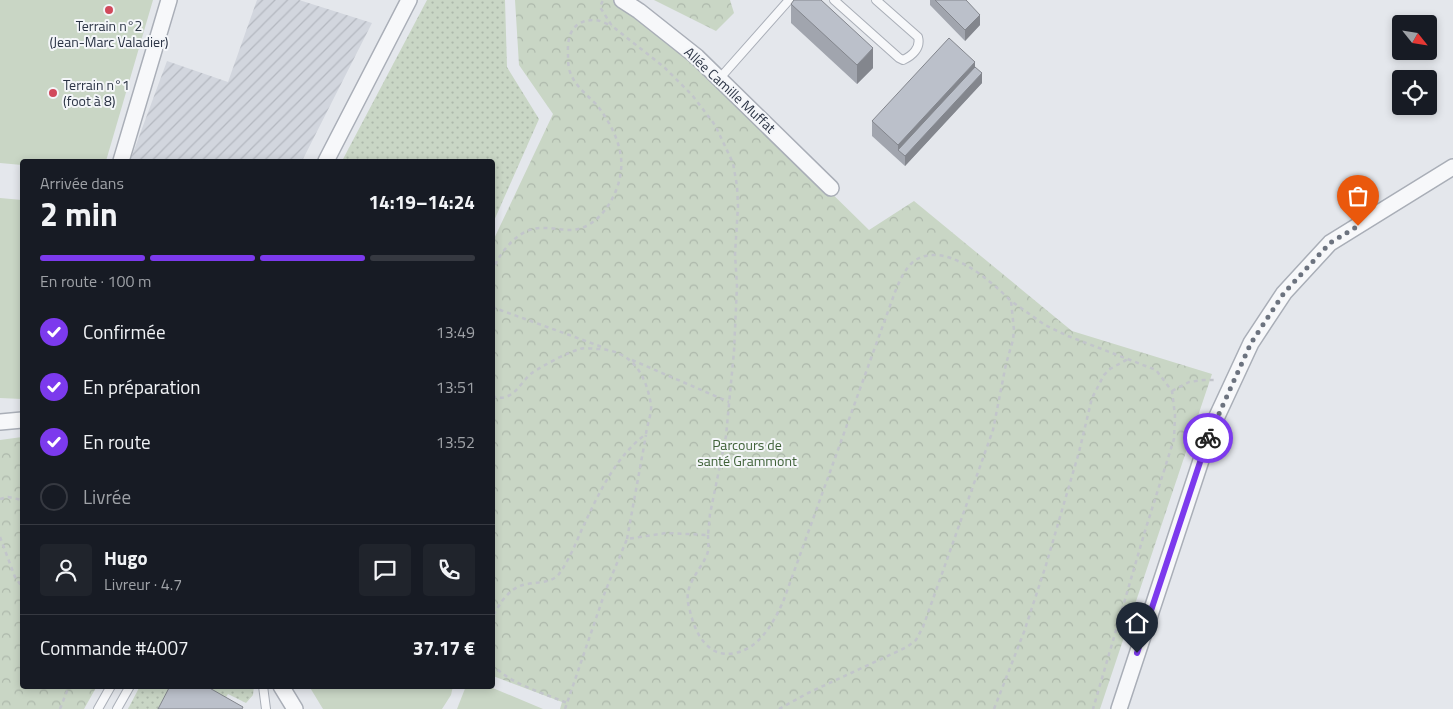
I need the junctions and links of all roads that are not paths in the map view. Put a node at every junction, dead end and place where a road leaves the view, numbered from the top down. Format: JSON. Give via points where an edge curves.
{"nodes":[{"id":1,"x":169,"y":0,"type":"edge"},
{"id":2,"x":409,"y":0,"type":"edge"},
{"id":3,"x":622,"y":0,"type":"edge"},
{"id":4,"x":788,"y":0,"type":"edge"},
{"id":5,"x":834,"y":0,"type":"edge"},
{"id":6,"x":876,"y":0,"type":"edge"},
{"id":7,"x":720,"y":78,"type":"junction"},
{"id":8,"x":122,"y":159,"type":"edge"},
{"id":9,"x":327,"y":159,"type":"edge"},
{"id":10,"x":1453,"y":166,"type":"edge"},
{"id":11,"x":832,"y":188,"type":"dead end"},
{"id":12,"x":20,"y":420,"type":"edge"},
{"id":13,"x":0,"y":422,"type":"edge"},
{"id":14,"x":109,"y":689,"type":"edge"},
{"id":15,"x":128,"y":689,"type":"edge"},
{"id":16,"x":264,"y":689,"type":"edge"},
{"id":17,"x":283,"y":689,"type":"edge"},
{"id":18,"x":98,"y":709,"type":"edge"},
{"id":19,"x":117,"y":709,"type":"edge"},
{"id":20,"x":266,"y":709,"type":"edge"},
{"id":21,"x":295,"y":709,"type":"edge"},
{"id":22,"x":1119,"y":709,"type":"edge"}],
"edges":[{"from":1,"to":8,"type":"street"},
{"from":2,"to":9,"type":"street"},
{"from":3,"to":7,"type":"street","name":"Allée Camille Muffat","via":[[640,11]]},
{"from":4,"to":7,"type":"lane"},
{"from":5,"to":6,"type":"lane","via":[[898,58],[908,58],[918,48],[918,38]]},
{"from":7,"to":11,"type":"street","name":"Allée Camille Muffat"},
{"from":10,"to":22,"type":"street","via":[[1330,243],[1284,293],[1251,343],[1212,428]]},
{"from":12,"to":13,"type":"street"},
{"from":14,"to":18,"type":"lane"},
{"from":15,"to":19,"type":"lane"},
{"from":16,"to":20,"type":"lane"},
{"from":17,"to":21,"type":"street"}]}
